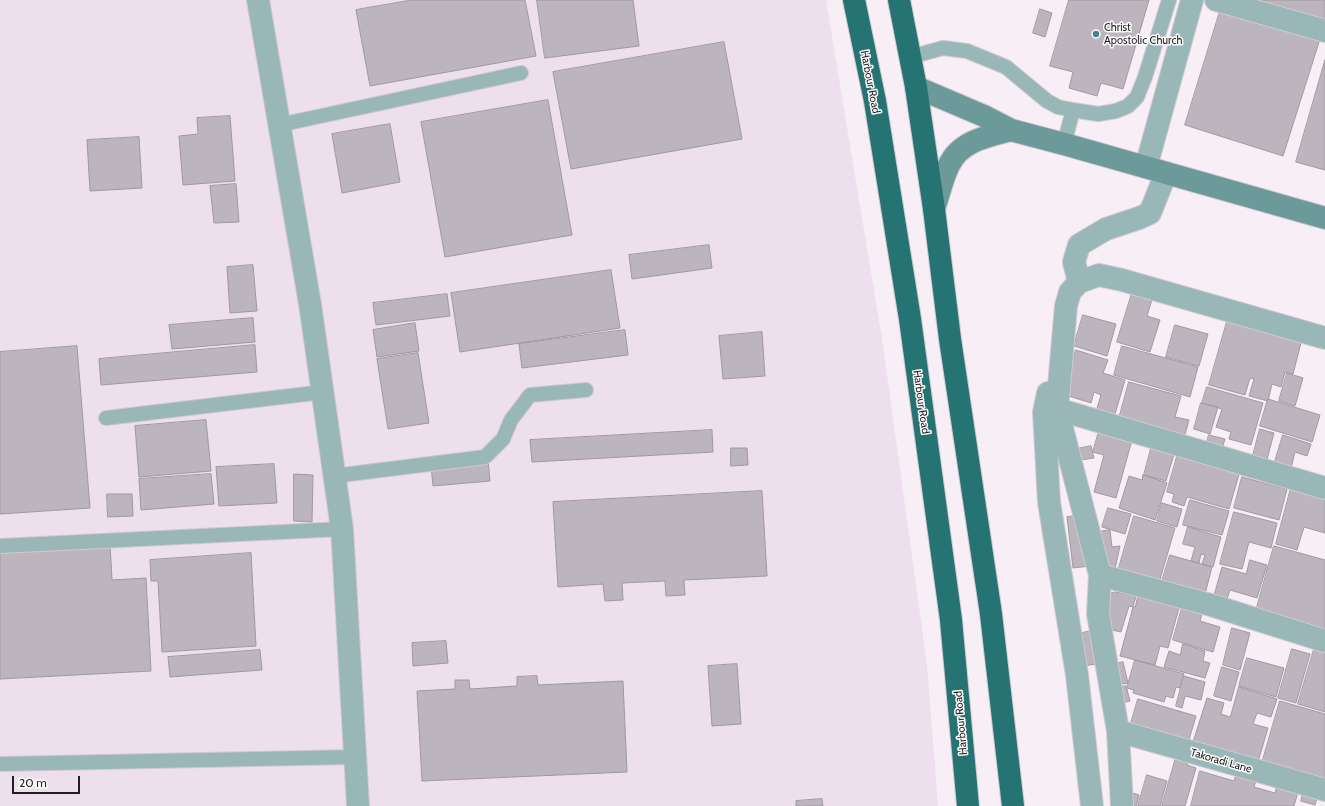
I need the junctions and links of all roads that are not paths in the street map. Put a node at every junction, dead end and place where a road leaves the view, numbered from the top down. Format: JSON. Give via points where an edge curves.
{"nodes":[{"id":1,"x":258,"y":0,"type":"edge"},
{"id":2,"x":854,"y":0,"type":"edge"},
{"id":3,"x":899,"y":0,"type":"edge"},
{"id":4,"x":1169,"y":0,"type":"edge"},
{"id":5,"x":1192,"y":0,"type":"edge"},
{"id":6,"x":1216,"y":0,"type":"edge"},
{"id":7,"x":1325,"y":31,"type":"edge"},
{"id":8,"x":910,"y":57,"type":"junction"},
{"id":9,"x":521,"y":73,"type":"dead end"},
{"id":10,"x":916,"y":87,"type":"junction"},
{"id":11,"x":1073,"y":110,"type":"junction"},
{"id":12,"x":280,"y":125,"type":"junction"},
{"id":13,"x":1011,"y":130,"type":"junction"},
{"id":14,"x":1064,"y":144,"type":"junction"},
{"id":15,"x":1156,"y":170,"type":"junction"},
{"id":16,"x":934,"y":209,"type":"junction"},
{"id":17,"x":1325,"y":218,"type":"edge"},
{"id":18,"x":1079,"y":282,"type":"junction"},
{"id":19,"x":1066,"y":306,"type":"junction"},
{"id":20,"x":1325,"y":338,"type":"edge"},
{"id":21,"x":586,"y":390,"type":"dead end"},
{"id":22,"x":323,"y":392,"type":"junction"},
{"id":23,"x":1057,"y":409,"type":"junction"},
{"id":24,"x":106,"y":418,"type":"dead end"},
{"id":25,"x":334,"y":476,"type":"junction"},
{"id":26,"x":1325,"y":488,"type":"edge"},
{"id":27,"x":342,"y":529,"type":"junction"},
{"id":28,"x":0,"y":546,"type":"edge"},
{"id":29,"x":1100,"y":575,"type":"junction"},
{"id":30,"x":1325,"y":640,"type":"edge"},
{"id":31,"x":1118,"y":731,"type":"junction"},
{"id":32,"x":355,"y":757,"type":"junction"},
{"id":33,"x":0,"y":764,"type":"edge"},
{"id":34,"x":1325,"y":790,"type":"edge"},
{"id":35,"x":358,"y":806,"type":"edge"},
{"id":36,"x":968,"y":806,"type":"edge"},
{"id":37,"x":1013,"y":806,"type":"edge"},
{"id":38,"x":1092,"y":806,"type":"edge"},
{"id":39,"x":1122,"y":806,"type":"edge"}],
"edges":[{"from":1,"to":12,"type":"street"},
{"from":2,"to":36,"type":"highway","name":"Harbour Road","via":[[875,101],[910,319],[951,620]]},
{"from":3,"to":8,"type":"highway"},
{"from":4,"to":11,"type":"lane","via":[[1145,77],[1136,97],[1128,106],[1116,111],[1098,114]]},
{"from":5,"to":15,"type":"street"},
{"from":6,"to":7,"type":"street"},
{"from":8,"to":10,"type":"highway"},
{"from":8,"to":11,"type":"lane","via":[[943,48],[967,51],[1006,68],[1047,101],[1058,107]]},
{"from":9,"to":12,"type":"lane"},
{"from":10,"to":13,"type":"street"},
{"from":10,"to":16,"type":"highway"},
{"from":11,"to":14,"type":"lane"},
{"from":12,"to":22,"type":"street"},
{"from":13,"to":14,"type":"street"},
{"from":13,"to":16,"type":"street","via":[[977,139],[955,155]]},
{"from":14,"to":15,"type":"street"},
{"from":15,"to":17,"type":"street"},
{"from":15,"to":18,"type":"street","via":[[1150,212],[1106,229],[1079,246],[1074,262]]},
{"from":16,"to":37,"type":"highway","via":[[950,339],[991,614]]},
{"from":18,"to":19,"type":"street","via":[[1070,292]]},
{"from":18,"to":20,"type":"street","via":[[1099,275],[1122,280]]},
{"from":19,"to":23,"type":"street"},
{"from":19,"to":38,"type":"street","via":[[1044,412],[1049,502],[1078,675]]},
{"from":21,"to":25,"type":"lane","via":[[530,395],[511,420],[503,439],[484,457]]},
{"from":22,"to":24,"type":"lane"},
{"from":22,"to":25,"type":"street"},
{"from":23,"to":26,"type":"street"},
{"from":23,"to":29,"type":"street"},
{"from":25,"to":27,"type":"street"},
{"from":27,"to":28,"type":"lane"},
{"from":27,"to":32,"type":"street"},
{"from":29,"to":30,"type":"street"},
{"from":29,"to":31,"type":"street","via":[[1098,614]]},
{"from":31,"to":34,"type":"street","name":"Takoradi Lane"},
{"from":31,"to":39,"type":"street"},
{"from":32,"to":33,"type":"lane"},
{"from":32,"to":35,"type":"street"}]}
